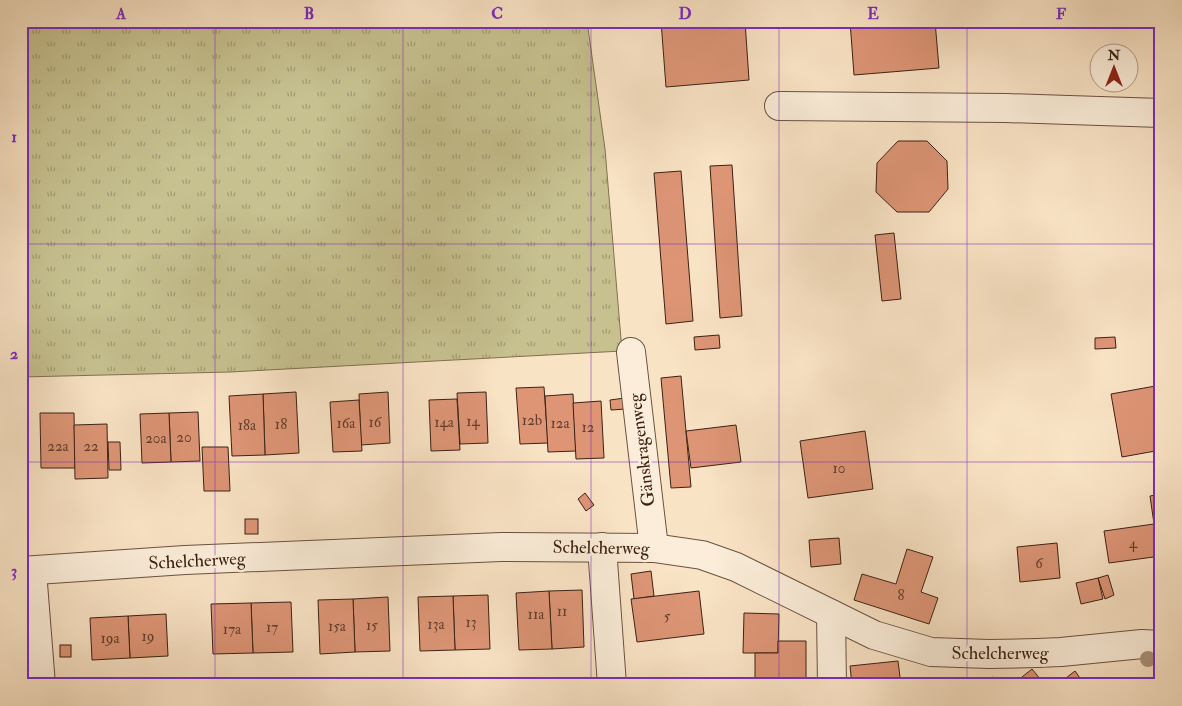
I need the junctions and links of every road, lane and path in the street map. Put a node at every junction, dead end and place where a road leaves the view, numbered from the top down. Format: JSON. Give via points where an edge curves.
{"nodes":[{"id":1,"x":779,"y":106,"type":"dead end"},
{"id":2,"x":1161,"y":113,"type":"edge"},
{"id":3,"x":631,"y":352,"type":"dead end"},
{"id":4,"x":602,"y":547,"type":"junction"},
{"id":5,"x":654,"y":548,"type":"junction"},
{"id":6,"x":27,"y":571,"type":"edge"},
{"id":7,"x":831,"y":614,"type":"junction"},
{"id":8,"x":1161,"y":645,"type":"edge"},
{"id":9,"x":42,"y":685,"type":"edge"},
{"id":10,"x":612,"y":685,"type":"edge"},
{"id":11,"x":832,"y":685,"type":"edge"}],
"edges":[{"from":1,"to":2,"type":"street"},
{"from":3,"to":5,"type":"street","name":"Gänskragenweg"},
{"from":4,"to":5,"type":"street","name":"Schelcherweg"},
{"from":4,"to":6,"type":"street","name":"Schelcherweg","via":[[501,547],[185,560]]},
{"from":4,"to":10,"type":"street"},
{"from":5,"to":7,"type":"street","name":"Schelcherweg","via":[[702,555],[736,567]]},
{"from":6,"to":9,"type":"street"},
{"from":7,"to":8,"type":"street","name":"Schelcherweg","via":[[874,635],[931,652],[1009,654]]},
{"from":7,"to":11,"type":"street"}]}
